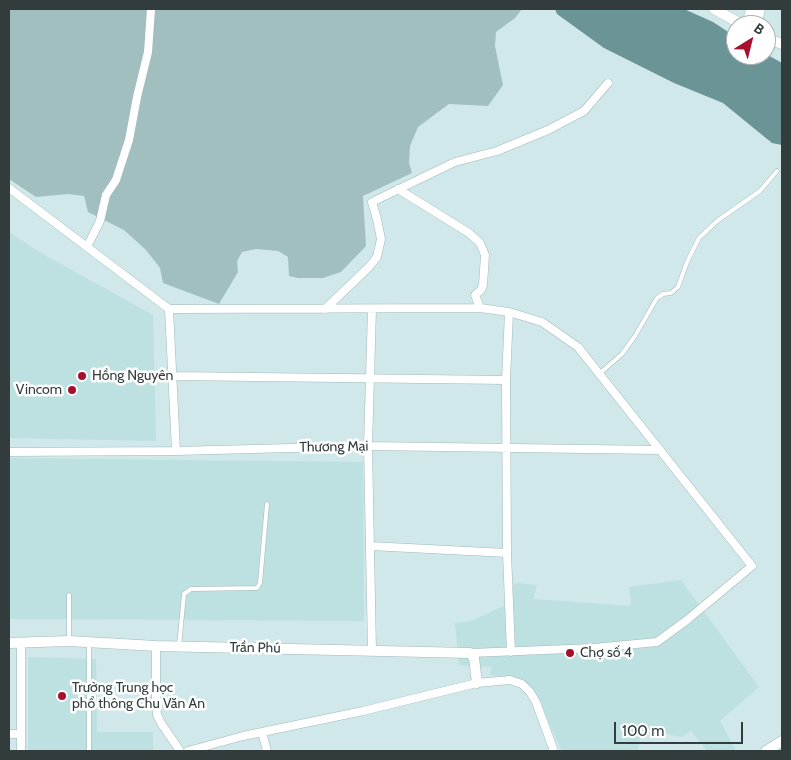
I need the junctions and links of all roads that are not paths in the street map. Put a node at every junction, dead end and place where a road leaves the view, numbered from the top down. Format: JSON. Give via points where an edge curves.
{"nodes":[{"id":1,"x":151,"y":9,"type":"edge"},
{"id":2,"x":714,"y":9,"type":"edge"},
{"id":3,"x":726,"y":16,"type":"edge"},
{"id":4,"x":608,"y":83,"type":"dead end"},
{"id":5,"x":777,"y":171,"type":"dead end"},
{"id":6,"x":9,"y":188,"type":"edge"},
{"id":7,"x":398,"y":190,"type":"junction"},
{"id":8,"x":87,"y":247,"type":"junction"},
{"id":9,"x":480,"y":308,"type":"junction"},
{"id":10,"x":169,"y":309,"type":"junction"},
{"id":11,"x":325,"y":309,"type":"junction"},
{"id":12,"x":372,"y":309,"type":"junction"},
{"id":13,"x":509,"y":312,"type":"junction"},
{"id":14,"x":600,"y":374,"type":"junction"},
{"id":15,"x":172,"y":376,"type":"junction"},
{"id":16,"x":371,"y":378,"type":"junction"},
{"id":17,"x":506,"y":380,"type":"junction"},
{"id":18,"x":368,"y":446,"type":"junction"},
{"id":19,"x":506,"y":448,"type":"junction"},
{"id":20,"x":176,"y":450,"type":"junction"},
{"id":21,"x":660,"y":450,"type":"junction"},
{"id":22,"x":9,"y":452,"type":"edge"},
{"id":23,"x":267,"y":504,"type":"dead end"},
{"id":24,"x":370,"y":546,"type":"junction"},
{"id":25,"x":507,"y":553,"type":"junction"},
{"id":26,"x":69,"y":595,"type":"dead end"},
{"id":27,"x":69,"y":641,"type":"junction"},
{"id":28,"x":89,"y":642,"type":"junction"},
{"id":29,"x":9,"y":643,"type":"edge"},
{"id":30,"x":22,"y":643,"type":"junction"},
{"id":31,"x":156,"y":646,"type":"junction"},
{"id":32,"x":179,"y":646,"type":"junction"},
{"id":33,"x":372,"y":650,"type":"junction"},
{"id":34,"x":511,"y":652,"type":"junction"},
{"id":35,"x":470,"y":653,"type":"junction"},
{"id":36,"x":477,"y":683,"type":"junction"},
{"id":37,"x":262,"y":732,"type":"junction"},
{"id":38,"x":9,"y":734,"type":"edge"},
{"id":39,"x":21,"y":734,"type":"junction"},
{"id":40,"x":782,"y":741,"type":"edge"},
{"id":41,"x":21,"y":751,"type":"edge"},
{"id":42,"x":89,"y":751,"type":"edge"},
{"id":43,"x":180,"y":751,"type":"edge"},
{"id":44,"x":188,"y":751,"type":"edge"},
{"id":45,"x":267,"y":751,"type":"edge"},
{"id":46,"x":554,"y":751,"type":"edge"},
{"id":47,"x":766,"y":751,"type":"edge"}],
"edges":[{"from":1,"to":8,"type":"street","via":[[148,52],[129,140],[116,180],[106,195],[100,221]]},
{"from":2,"to":3,"type":"street"},
{"from":4,"to":7,"type":"street","via":[[584,111],[548,130],[497,151],[455,162]]},
{"from":5,"to":14,"type":"lane","via":[[760,191],[717,220],[699,238],[678,287],[672,293],[657,298],[622,354]]},
{"from":6,"to":8,"type":"street"},
{"from":7,"to":9,"type":"street","via":[[470,233],[480,243],[485,254],[483,285],[475,294]]},
{"from":7,"to":11,"type":"street","via":[[372,202],[381,239],[378,257]]},
{"from":8,"to":10,"type":"street"},
{"from":9,"to":12,"type":"street"},
{"from":9,"to":13,"type":"street"},
{"from":10,"to":11,"type":"street"},
{"from":10,"to":15,"type":"street"},
{"from":11,"to":12,"type":"street"},
{"from":12,"to":16,"type":"street"},
{"from":13,"to":14,"type":"street","via":[[542,322],[561,334],[578,347]]},
{"from":13,"to":17,"type":"street"},
{"from":14,"to":21,"type":"street"},
{"from":15,"to":16,"type":"street"},
{"from":15,"to":20,"type":"street"},
{"from":16,"to":17,"type":"street"},
{"from":16,"to":18,"type":"street"},
{"from":17,"to":19,"type":"street"},
{"from":18,"to":19,"type":"street","name":"Thương Mại"},
{"from":18,"to":20,"type":"street","name":"Thương Mại"},
{"from":18,"to":24,"type":"street"},
{"from":19,"to":21,"type":"street","name":"Thương Mại"},
{"from":19,"to":25,"type":"street"},
{"from":20,"to":22,"type":"street","name":"Thương Mại"},
{"from":21,"to":34,"type":"street","via":[[752,566],[657,642]]},
{"from":23,"to":32,"type":"lane","via":[[257,588],[191,589],[184,594]]},
{"from":24,"to":25,"type":"street"},
{"from":24,"to":33,"type":"street"},
{"from":25,"to":34,"type":"street"},
{"from":26,"to":27,"type":"lane"},
{"from":27,"to":28,"type":"street","name":"Trần Phú"},
{"from":27,"to":30,"type":"street","name":"Trần Phú"},
{"from":28,"to":31,"type":"street","name":"Trần Phú"},
{"from":28,"to":42,"type":"lane"},
{"from":29,"to":30,"type":"street","name":"Trần Phú"},
{"from":30,"to":39,"type":"street"},
{"from":31,"to":32,"type":"street","name":"Trần Phú"},
{"from":31,"to":43,"type":"street","via":[[158,715]]},
{"from":32,"to":33,"type":"street","name":"Trần Phú"},
{"from":33,"to":35,"type":"street","name":"Trần Phú"},
{"from":34,"to":35,"type":"street"},
{"from":35,"to":36,"type":"street","via":[[474,658]]},
{"from":36,"to":37,"type":"street"},
{"from":36,"to":46,"type":"street","via":[[510,680],[522,684],[536,702]]},
{"from":37,"to":44,"type":"street"},
{"from":37,"to":45,"type":"street"},
{"from":38,"to":39,"type":"street"},
{"from":39,"to":41,"type":"street"},
{"from":40,"to":47,"type":"street"}]}
